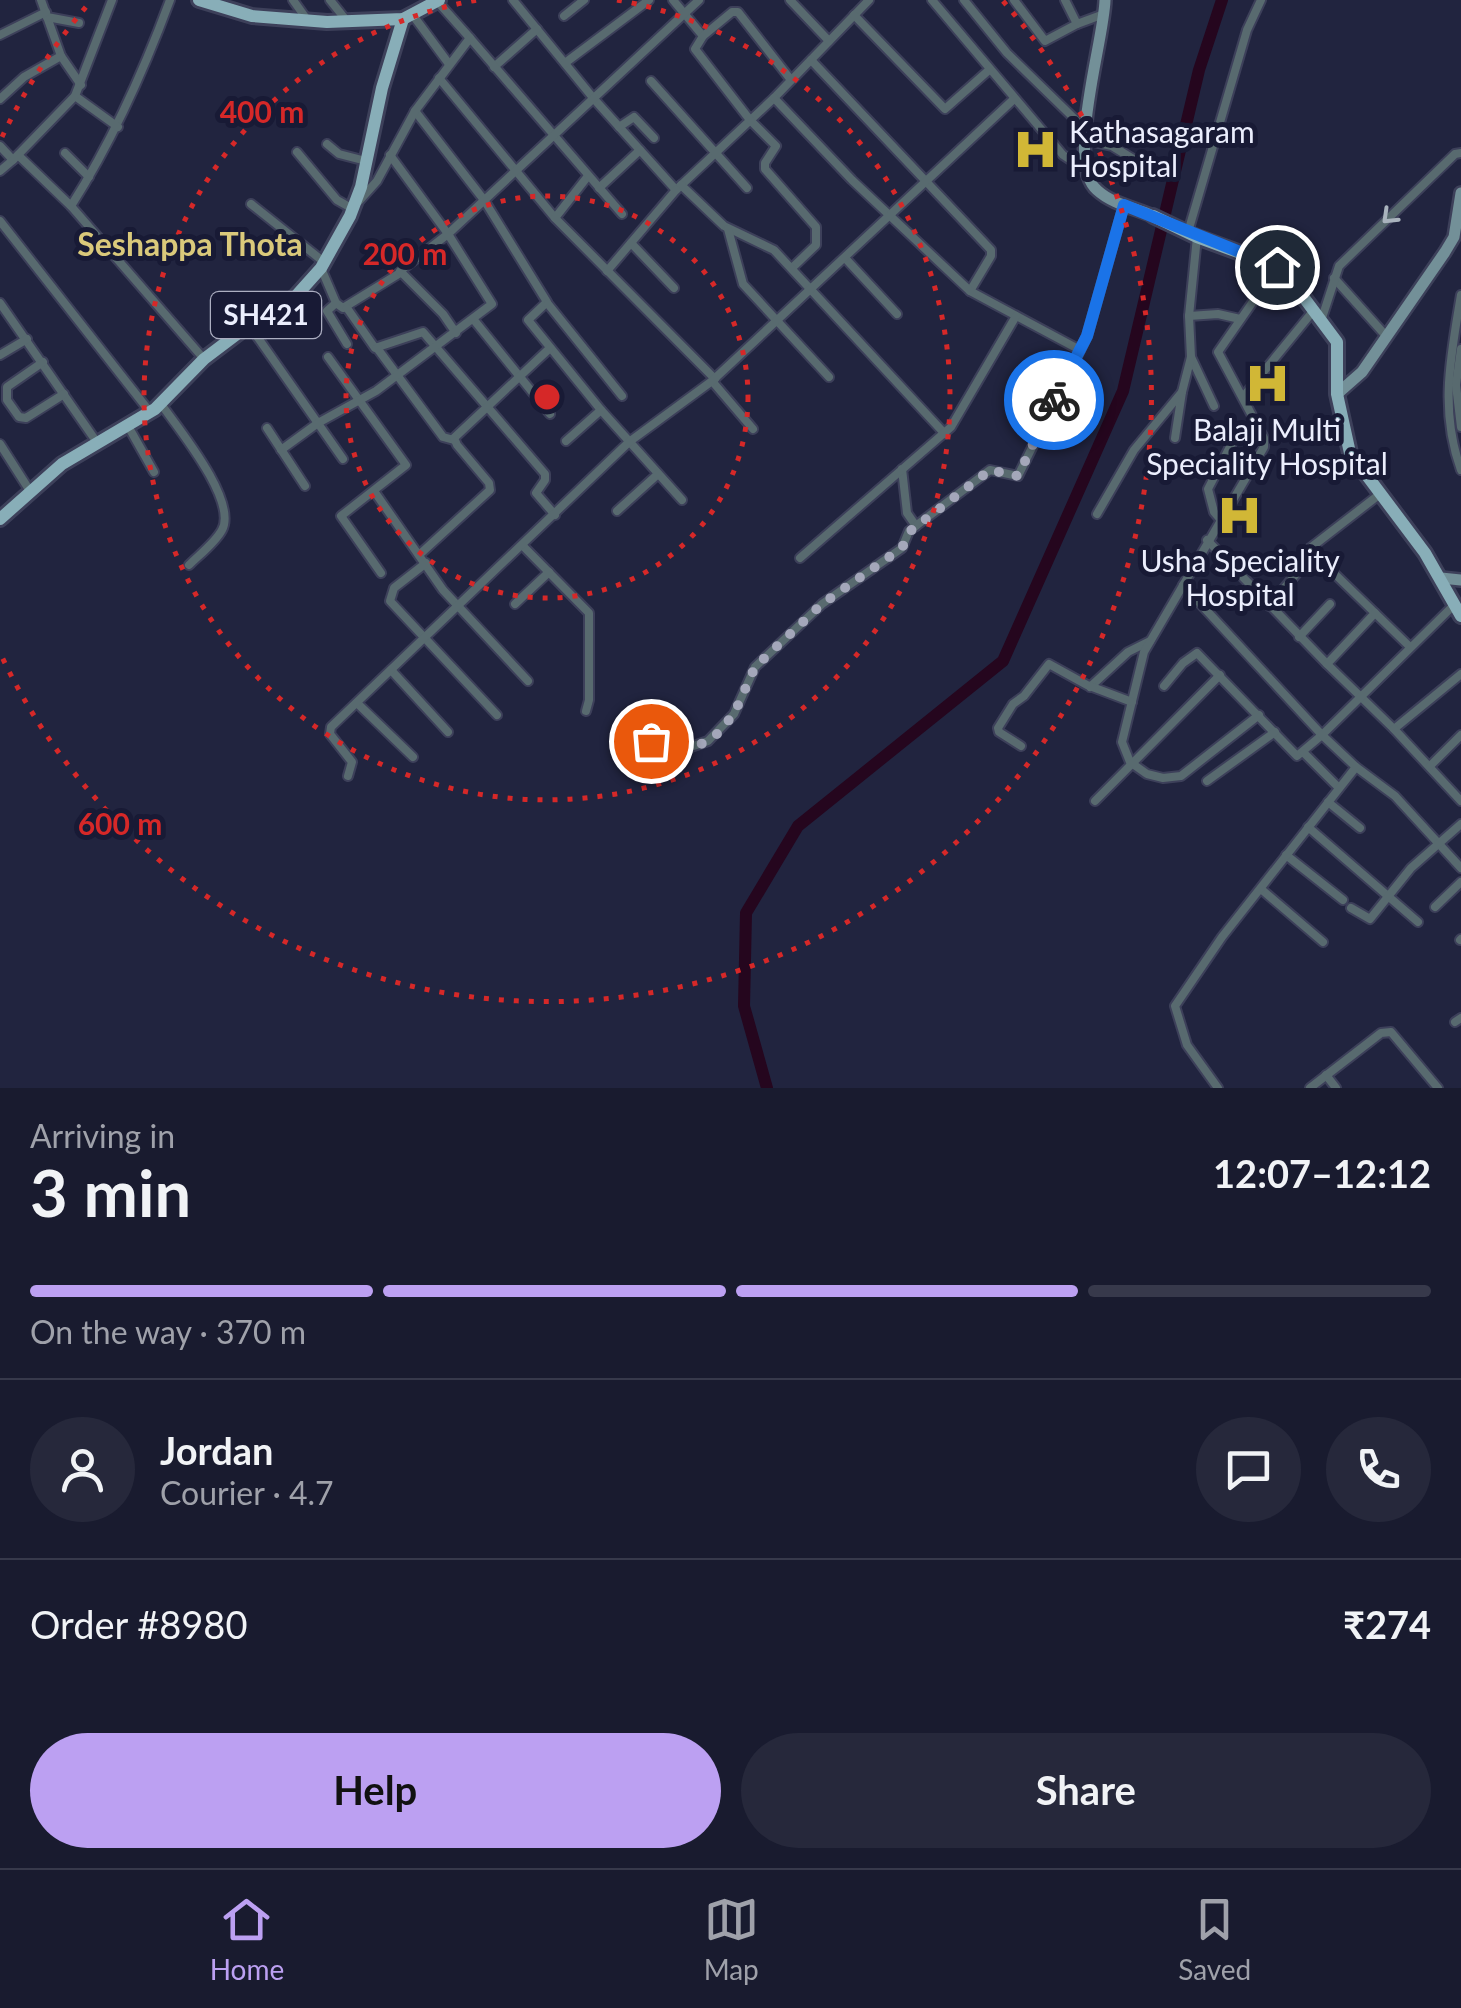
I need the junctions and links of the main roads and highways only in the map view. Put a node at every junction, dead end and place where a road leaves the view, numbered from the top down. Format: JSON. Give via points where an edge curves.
{"nodes":[{"id":1,"x":199,"y":0,"type":"edge"},
{"id":2,"x":438,"y":0,"type":"edge"},
{"id":3,"x":410,"y":11,"type":"edge"},
{"id":4,"x":1153,"y":216,"type":"road end"},
{"id":5,"x":0,"y":519,"type":"edge"},
{"id":6,"x":1458,"y":610,"type":"edge"}],
"edges":[{"from":1,"to":3,"type":"main road","via":[[252,16],[308,21]]},
{"from":2,"to":3,"type":"main road"},
{"from":3,"to":5,"type":"main road","number":"SH421","via":[[382,88],[353,208],[323,265],[296,297],[204,359],[155,408],[62,464]]},
{"from":4,"to":6,"type":"main road","via":[[1288,275],[1337,342],[1337,394],[1350,452]]}]}
